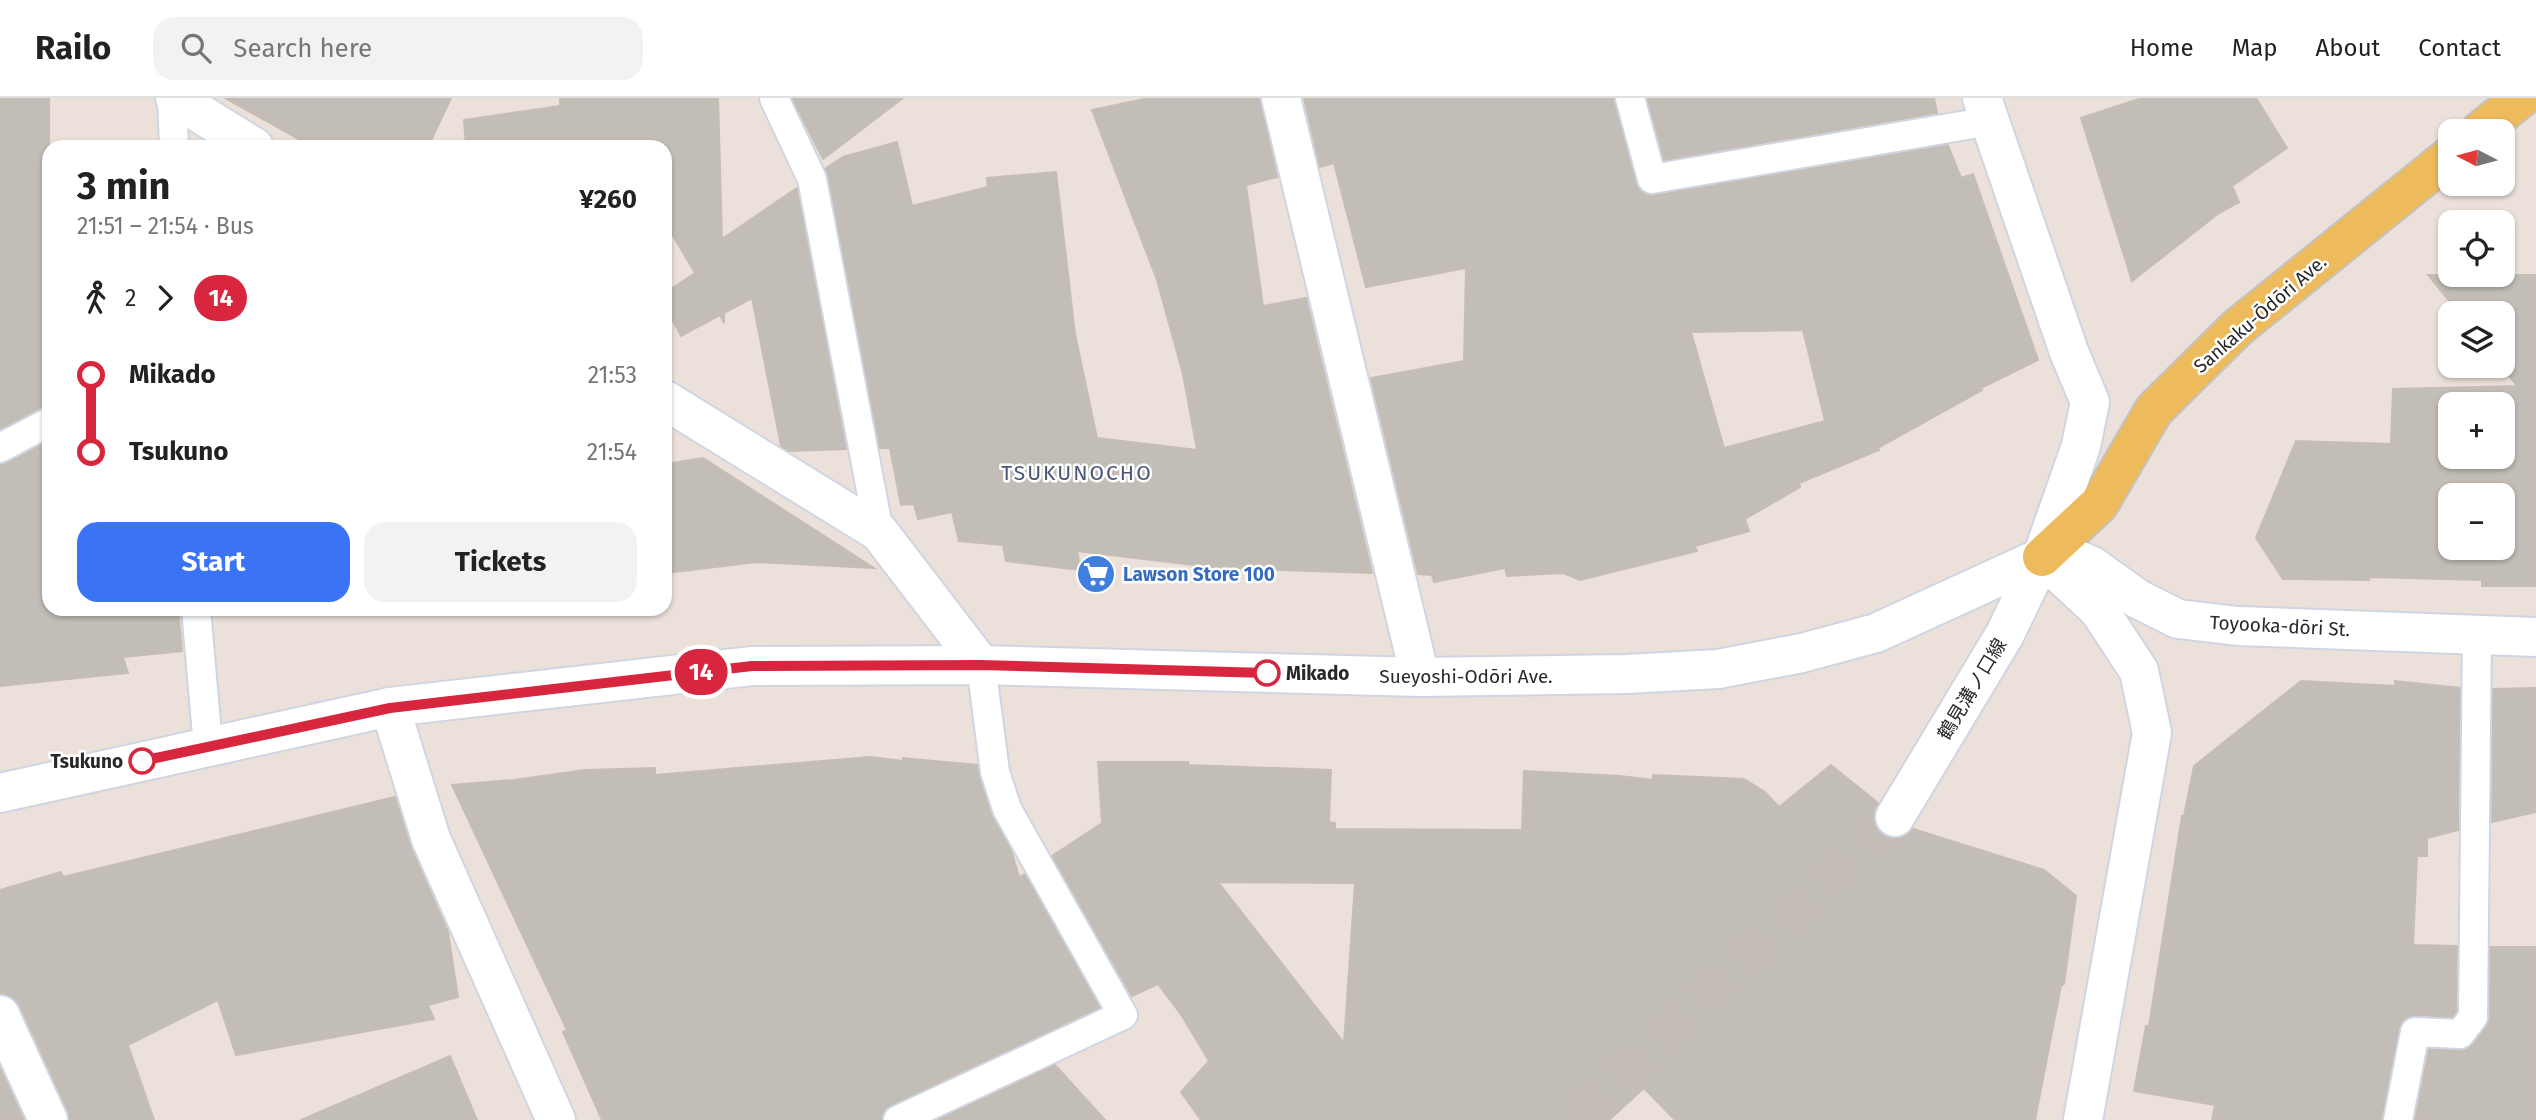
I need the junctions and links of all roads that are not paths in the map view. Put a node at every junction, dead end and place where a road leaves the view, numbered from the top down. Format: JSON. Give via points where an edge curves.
{"nodes":[{"id":1,"x":174,"y":98,"type":"edge"},
{"id":2,"x":774,"y":98,"type":"edge"},
{"id":3,"x":1281,"y":98,"type":"edge"},
{"id":4,"x":1630,"y":98,"type":"edge"},
{"id":5,"x":2521,"y":98,"type":"edge"},
{"id":6,"x":1986,"y":109,"type":"edge"},
{"id":7,"x":2495,"y":119,"type":"edge"},
{"id":8,"x":174,"y":140,"type":"edge"},
{"id":9,"x":243,"y":140,"type":"edge"},
{"id":10,"x":2438,"y":166,"type":"edge"},
{"id":11,"x":672,"y":404,"type":"edge"},
{"id":12,"x":42,"y":426,"type":"edge"},
{"id":13,"x":0,"y":448,"type":"edge"},
{"id":14,"x":879,"y":532,"type":"junction"},
{"id":15,"x":2042,"y":557,"type":"junction"},
{"id":16,"x":197,"y":616,"type":"edge"},
{"id":17,"x":2477,"y":635,"type":"junction"},
{"id":18,"x":2536,"y":637,"type":"edge"},
{"id":19,"x":981,"y":665,"type":"junction"},
{"id":20,"x":1420,"y":677,"type":"junction"},
{"id":21,"x":390,"y":708,"type":"junction"},
{"id":22,"x":208,"y":746,"type":"junction"},
{"id":23,"x":0,"y":793,"type":"edge"},
{"id":24,"x":1895,"y":817,"type":"tunnel mouth"},
{"id":25,"x":0,"y":1015,"type":"edge"},
{"id":26,"x":48,"y":1120,"type":"edge"},
{"id":27,"x":556,"y":1120,"type":"edge"},
{"id":28,"x":898,"y":1120,"type":"edge"},
{"id":29,"x":2084,"y":1120,"type":"edge"},
{"id":30,"x":2398,"y":1120,"type":"edge"}],
"edges":[{"from":1,"to":8,"type":"lane"},
{"from":1,"to":9,"type":"street"},
{"from":2,"to":14,"type":"lane","via":[[812,179]]},
{"from":3,"to":20,"type":"street"},
{"from":4,"to":6,"type":"lane","via":[[1652,179]]},
{"from":5,"to":7,"type":"main road"},
{"from":6,"to":15,"type":"street","name":"鶴見溝ノ口線","via":[[2090,402],[2081,446]]},
{"from":10,"to":15,"type":"main road","name":"Sankaku-Ōdōri Ave.","via":[[2228,337],[2154,410],[2099,504]]},
{"from":11,"to":14,"type":"street"},
{"from":12,"to":13,"type":"lane"},
{"from":14,"to":19,"type":"street"},
{"from":15,"to":17,"type":"street","name":"Toyooka-dōri St.","via":[[2069,556],[2092,566],[2138,599],[2178,619],[2238,626]]},
{"from":15,"to":20,"type":"street","name":"Sueyoshi-Odōri Ave.","via":[[1876,633],[1802,653],[1704,669],[1626,674]]},
{"from":15,"to":24,"type":"street","name":"鶴見溝ノ口線","via":[[2005,634]]},
{"from":15,"to":29,"type":"street","via":[[2099,610],[2139,671],[2152,733]]},
{"from":16,"to":22,"type":"lane"},
{"from":17,"to":18,"type":"street","name":"Toyooka-dōri St."},
{"from":17,"to":30,"type":"lane","via":[[2473,1017],[2460,1034],[2415,1032]]},
{"from":19,"to":20,"type":"street","name":"Sueyoshi-Odōri Ave."},
{"from":19,"to":21,"type":"street","name":"Sueyoshi-Odōri Ave.","via":[[752,666]]},
{"from":19,"to":28,"type":"lane","via":[[995,772],[1007,809],[1123,1015]]},
{"from":21,"to":22,"type":"street","name":"Sueyoshi-Odōri Ave."},
{"from":21,"to":27,"type":"street","via":[[431,839]]},
{"from":22,"to":23,"type":"street","name":"Sueyoshi-Odōri Ave."},
{"from":25,"to":26,"type":"street"}]}
